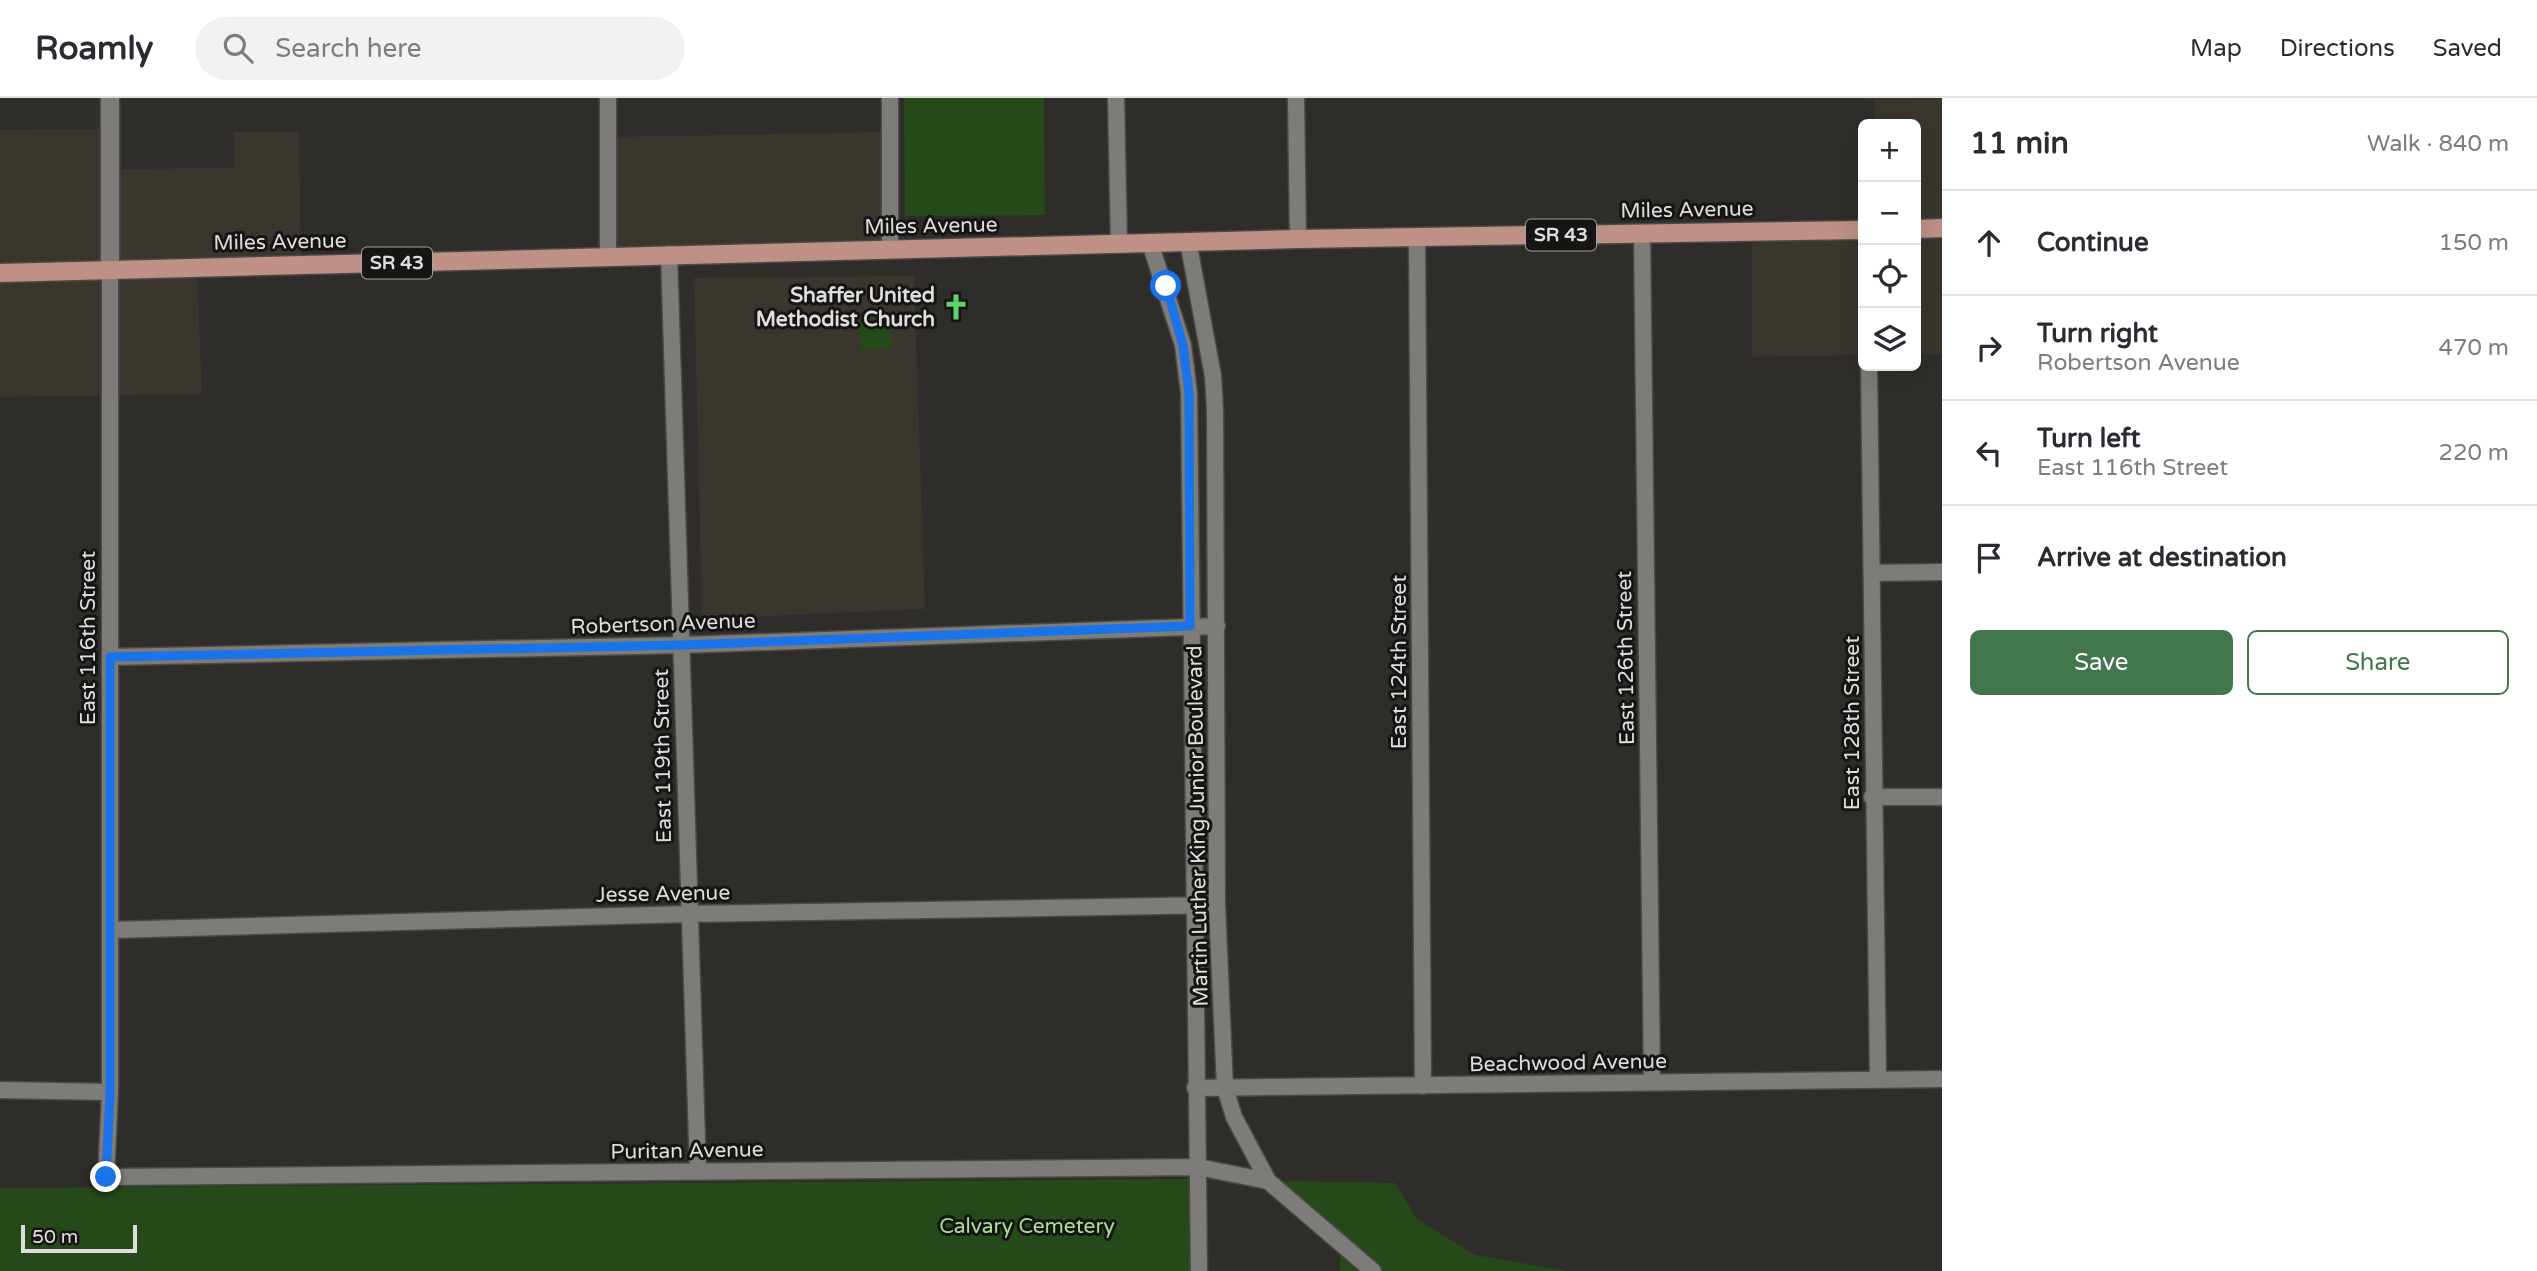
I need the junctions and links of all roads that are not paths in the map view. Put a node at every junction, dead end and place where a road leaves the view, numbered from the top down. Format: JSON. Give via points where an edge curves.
{"nodes":[{"id":1,"x":110,"y":98,"type":"edge"},
{"id":2,"x":608,"y":98,"type":"edge"},
{"id":3,"x":890,"y":98,"type":"edge"},
{"id":4,"x":1116,"y":98,"type":"edge"},
{"id":5,"x":1296,"y":98,"type":"edge"},
{"id":6,"x":1942,"y":228,"type":"edge"},
{"id":7,"x":1921,"y":229,"type":"edge"},
{"id":8,"x":1858,"y":230,"type":"edge"},
{"id":9,"x":1642,"y":233,"type":"junction"},
{"id":10,"x":1417,"y":237,"type":"junction"},
{"id":11,"x":1298,"y":239,"type":"junction"},
{"id":12,"x":1188,"y":242,"type":"junction"},
{"id":13,"x":1150,"y":243,"type":"junction"},
{"id":14,"x":1119,"y":244,"type":"junction"},
{"id":15,"x":890,"y":250,"type":"junction"},
{"id":16,"x":669,"y":254,"type":"junction"},
{"id":17,"x":608,"y":256,"type":"junction"},
{"id":18,"x":110,"y":268,"type":"junction"},
{"id":19,"x":0,"y":273,"type":"edge"},
{"id":20,"x":1870,"y":371,"type":"edge"},
{"id":21,"x":1942,"y":572,"type":"edge"},
{"id":22,"x":1872,"y":573,"type":"junction"},
{"id":23,"x":1190,"y":626,"type":"junction"},
{"id":24,"x":1217,"y":626,"type":"junction"},
{"id":25,"x":682,"y":645,"type":"junction"},
{"id":26,"x":110,"y":657,"type":"junction"},
{"id":27,"x":1872,"y":797,"type":"junction"},
{"id":28,"x":1942,"y":797,"type":"edge"},
{"id":29,"x":1194,"y":905,"type":"junction"},
{"id":30,"x":1217,"y":905,"type":"junction"},
{"id":31,"x":688,"y":914,"type":"junction"},
{"id":32,"x":111,"y":930,"type":"junction"},
{"id":33,"x":1942,"y":1079,"type":"edge"},
{"id":34,"x":1878,"y":1080,"type":"junction"},
{"id":35,"x":1652,"y":1082,"type":"junction"},
{"id":36,"x":1423,"y":1086,"type":"junction"},
{"id":37,"x":1195,"y":1088,"type":"junction"},
{"id":38,"x":1225,"y":1088,"type":"junction"},
{"id":39,"x":0,"y":1090,"type":"edge"},
{"id":40,"x":110,"y":1092,"type":"junction"},
{"id":41,"x":1198,"y":1167,"type":"junction"},
{"id":42,"x":698,"y":1172,"type":"junction"},
{"id":43,"x":106,"y":1177,"type":"joint"},
{"id":44,"x":1268,"y":1181,"type":"junction"},
{"id":45,"x":1199,"y":1271,"type":"edge"},
{"id":46,"x":1373,"y":1271,"type":"edge"}],
"edges":[{"from":1,"to":18,"type":"main road","name":"East 116th Street"},
{"from":2,"to":17,"type":"street"},
{"from":3,"to":15,"type":"street"},
{"from":4,"to":14,"type":"street"},
{"from":5,"to":11,"type":"street"},
{"from":6,"to":7,"type":"main road"},
{"from":8,"to":9,"type":"main road","name":"Miles Avenue","number":"SR 43"},
{"from":9,"to":10,"type":"main road","name":"Miles Avenue","number":"SR 43"},
{"from":9,"to":35,"type":"street","name":"East 126th Street"},
{"from":10,"to":11,"type":"main road","name":"Miles Avenue","number":"SR 43"},
{"from":10,"to":36,"type":"street","name":"East 124th Street"},
{"from":11,"to":12,"type":"main road","name":"Miles Avenue","number":"SR 43"},
{"from":12,"to":13,"type":"main road","name":"Miles Avenue","number":"SR 43"},
{"from":12,"to":24,"type":"street","name":"Martin Luther King Junior Boulevard","via":[[1213,376]]},
{"from":13,"to":14,"type":"main road","name":"Miles Avenue","number":"SR 43"},
{"from":13,"to":23,"type":"street","name":"Martin Luther King Junior Boulevard","via":[[1183,345],[1189,393]]},
{"from":14,"to":15,"type":"main road","name":"Miles Avenue","number":"SR 43"},
{"from":15,"to":16,"type":"main road","name":"Miles Avenue","number":"SR 43"},
{"from":16,"to":17,"type":"main road","name":"Miles Avenue","number":"SR 43"},
{"from":16,"to":25,"type":"street","name":"East 119th Street"},
{"from":17,"to":18,"type":"main road","name":"Miles Avenue","number":"SR 43"},
{"from":18,"to":19,"type":"main road","name":"Miles Avenue","number":"SR 43"},
{"from":18,"to":26,"type":"street","name":"East 116th Street"},
{"from":20,"to":22,"type":"street","name":"East 128th Street"},
{"from":21,"to":22,"type":"street"},
{"from":22,"to":27,"type":"street","name":"East 128th Street"},
{"from":23,"to":24,"type":"street","name":"Robertson Avenue"},
{"from":23,"to":25,"type":"street","name":"Robertson Avenue"},
{"from":23,"to":29,"type":"street","name":"Martin Luther King Junior Boulevard"},
{"from":24,"to":30,"type":"street","name":"Martin Luther King Junior Boulevard"},
{"from":25,"to":26,"type":"street","name":"Robertson Avenue"},
{"from":25,"to":31,"type":"street","name":"East 119th Street"},
{"from":26,"to":32,"type":"street","name":"East 116th Street"},
{"from":27,"to":28,"type":"street"},
{"from":27,"to":34,"type":"street","name":"East 128th Street"},
{"from":29,"to":30,"type":"street","name":"Jesse Avenue"},
{"from":29,"to":31,"type":"street","name":"Jesse Avenue"},
{"from":29,"to":37,"type":"street","name":"Martin Luther King Junior Boulevard"},
{"from":30,"to":38,"type":"street","name":"Martin Luther King Junior Boulevard"},
{"from":31,"to":32,"type":"street","name":"Jesse Avenue"},
{"from":31,"to":42,"type":"street","name":"East 119th Street"},
{"from":32,"to":40,"type":"street","name":"East 116th Street"},
{"from":33,"to":34,"type":"street","name":"Beachwood Avenue"},
{"from":34,"to":35,"type":"street","name":"Beachwood Avenue"},
{"from":35,"to":36,"type":"street","name":"Beachwood Avenue"},
{"from":36,"to":38,"type":"street","name":"Beachwood Avenue"},
{"from":37,"to":38,"type":"street","name":"Beachwood Avenue"},
{"from":37,"to":41,"type":"street","name":"Martin Luther King Junior Boulevard"},
{"from":38,"to":44,"type":"street","name":"Martin Luther King Junior Boulevard","via":[[1234,1118]]},
{"from":39,"to":40,"type":"street"},
{"from":40,"to":43,"type":"street","name":"East 116th Street"},
{"from":41,"to":42,"type":"street","name":"Puritan Avenue"},
{"from":41,"to":44,"type":"street","name":"Puritan Avenue"},
{"from":41,"to":45,"type":"street","name":"Martin Luther King Junior Boulevard"},
{"from":42,"to":43,"type":"street","name":"Puritan Avenue"},
{"from":44,"to":46,"type":"street","name":"Martin Luther King Junior Boulevard"}]}
